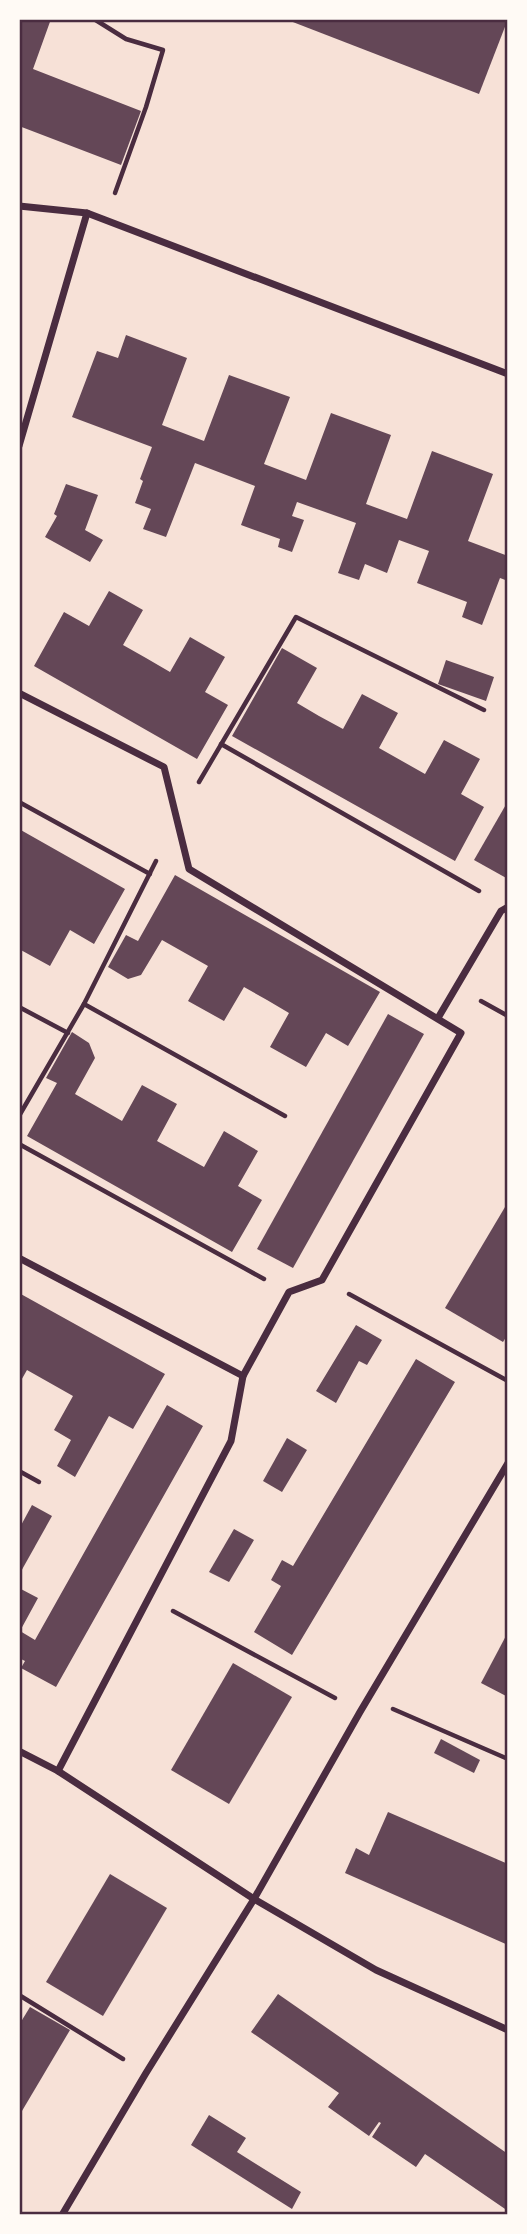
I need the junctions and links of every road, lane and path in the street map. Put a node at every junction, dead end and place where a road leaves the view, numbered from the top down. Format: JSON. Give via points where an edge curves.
{"nodes":[{"id":1,"x":94,"y":19,"type":"edge"},
{"id":2,"x":19,"y":206,"type":"edge"},
{"id":3,"x":87,"y":213,"type":"junction"},
{"id":4,"x":106,"y":220,"type":"junction"},
{"id":5,"x":508,"y":374,"type":"edge"},
{"id":6,"x":19,"y":446,"type":"edge"},
{"id":7,"x":19,"y":692,"type":"edge"},
{"id":8,"x":484,"y":710,"type":"dead end"},
{"id":9,"x":221,"y":744,"type":"junction"},
{"id":10,"x":19,"y":802,"type":"edge"},
{"id":11,"x":177,"y":821,"type":"junction"},
{"id":12,"x":150,"y":874,"type":"junction"},
{"id":13,"x":507,"y":907,"type":"edge"},
{"id":14,"x":84,"y":1004,"type":"junction"},
{"id":15,"x":19,"y":1007,"type":"edge"},
{"id":16,"x":438,"y":1018,"type":"junction"},
{"id":17,"x":68,"y":1033,"type":"junction"},
{"id":18,"x":19,"y":1116,"type":"edge"},
{"id":19,"x":285,"y":1116,"type":"dead end"},
{"id":20,"x":19,"y":1144,"type":"edge"},
{"id":21,"x":19,"y":1258,"type":"edge"},
{"id":22,"x":322,"y":1279,"type":"junction"},
{"id":23,"x":289,"y":1292,"type":"junction"},
{"id":24,"x":243,"y":1376,"type":"junction"},
{"id":25,"x":508,"y":1381,"type":"edge"},
{"id":26,"x":508,"y":1462,"type":"edge"},
{"id":27,"x":19,"y":1471,"type":"edge"},
{"id":28,"x":39,"y":1482,"type":"dead end"},
{"id":29,"x":147,"y":1598,"type":"junction"},
{"id":30,"x":369,"y":1698,"type":"junction"},
{"id":31,"x":360,"y":1712,"type":"junction"},
{"id":32,"x":19,"y":1751,"type":"edge"},
{"id":33,"x":508,"y":1759,"type":"edge"},
{"id":34,"x":58,"y":1771,"type":"junction"},
{"id":35,"x":254,"y":1899,"type":"junction"},
{"id":36,"x":19,"y":1995,"type":"edge"},
{"id":37,"x":508,"y":2030,"type":"edge"},
{"id":38,"x":146,"y":2073,"type":"junction"},
{"id":39,"x":62,"y":2215,"type":"edge"}],
"edges":[{"from":1,"to":4,"type":"path","via":[[126,39],[163,50]]},
{"from":2,"to":3,"type":"street"},
{"from":3,"to":4,"type":"street"},
{"from":3,"to":6,"type":"street"},
{"from":4,"to":5,"type":"street"},
{"from":7,"to":11,"type":"street","via":[[164,767]]},
{"from":8,"to":9,"type":"path","via":[[296,617]]},
{"from":9,"to":11,"type":"path"},
{"from":9,"to":13,"type":"path"},
{"from":10,"to":12,"type":"path"},
{"from":11,"to":12,"type":"path"},
{"from":11,"to":16,"type":"street","via":[[189,869]]},
{"from":12,"to":14,"type":"path"},
{"from":13,"to":16,"type":"street"},
{"from":14,"to":17,"type":"path"},
{"from":14,"to":19,"type":"path"},
{"from":15,"to":17,"type":"path"},
{"from":16,"to":22,"type":"street","via":[[461,1033]]},
{"from":17,"to":18,"type":"path"},
{"from":20,"to":23,"type":"path"},
{"from":21,"to":24,"type":"street"},
{"from":22,"to":23,"type":"street"},
{"from":22,"to":25,"type":"path"},
{"from":23,"to":24,"type":"street"},
{"from":24,"to":29,"type":"street","via":[[231,1441]]},
{"from":26,"to":30,"type":"street"},
{"from":27,"to":28,"type":"path"},
{"from":29,"to":31,"type":"path"},
{"from":29,"to":34,"type":"street"},
{"from":30,"to":31,"type":"street"},
{"from":30,"to":33,"type":"path"},
{"from":31,"to":35,"type":"street"},
{"from":32,"to":34,"type":"street"},
{"from":34,"to":35,"type":"street"},
{"from":35,"to":37,"type":"street","via":[[376,1970]]},
{"from":35,"to":38,"type":"street"},
{"from":36,"to":38,"type":"path"},
{"from":38,"to":39,"type":"street"}]}
